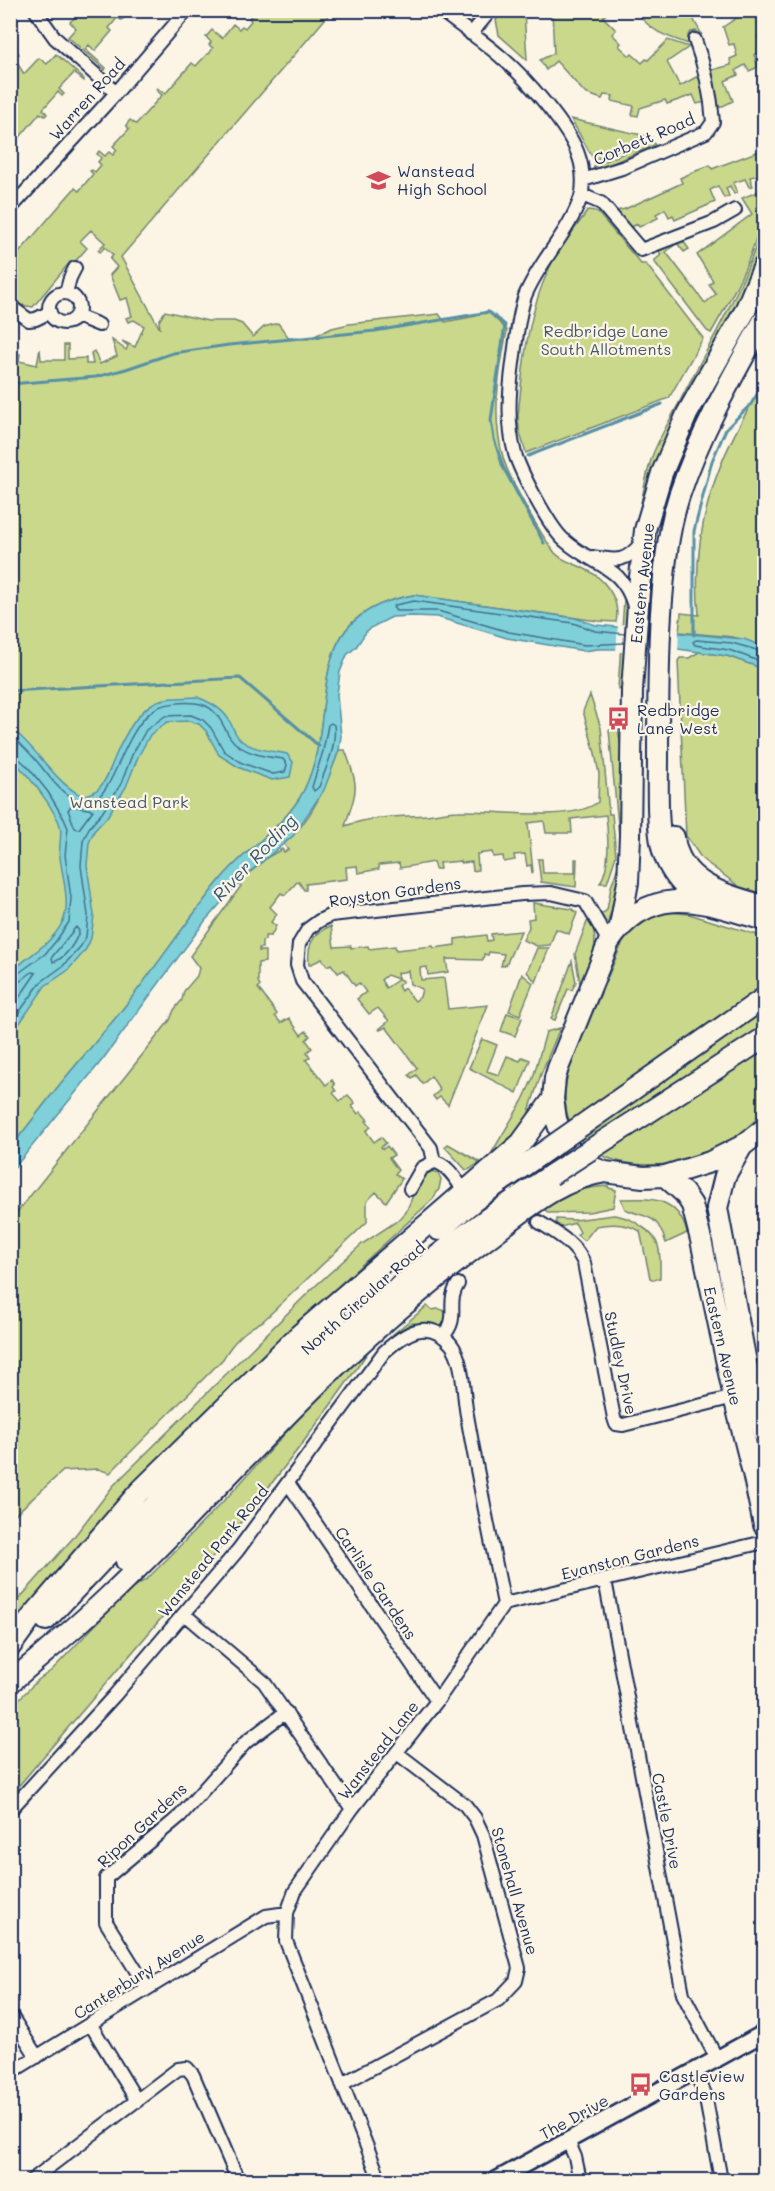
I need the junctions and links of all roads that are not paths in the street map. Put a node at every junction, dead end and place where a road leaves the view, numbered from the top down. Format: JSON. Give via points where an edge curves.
{"nodes":[{"id":1,"x":35,"y":10,"type":"edge"},
{"id":2,"x":188,"y":10,"type":"edge"},
{"id":3,"x":440,"y":10,"type":"edge"},
{"id":4,"x":491,"y":10,"type":"edge"},
{"id":5,"x":471,"y":34,"type":"junction"},
{"id":6,"x":694,"y":40,"type":"dead end"},
{"id":7,"x":116,"y":93,"type":"junction"},
{"id":8,"x":583,"y":180,"type":"junction"},
{"id":9,"x":582,"y":195,"type":"junction"},
{"id":10,"x":12,"y":205,"type":"edge"},
{"id":11,"x":735,"y":210,"type":"dead end"},
{"id":12,"x":765,"y":266,"type":"edge"},
{"id":13,"x":75,"y":268,"type":"dead end"},
{"id":14,"x":66,"y":293,"type":"junction"},
{"id":15,"x":10,"y":306,"type":"edge"},
{"id":16,"x":50,"y":312,"type":"junction"},
{"id":17,"x":77,"y":316,"type":"junction"},
{"id":18,"x":765,"y":320,"type":"edge"},
{"id":19,"x":99,"y":326,"type":"dead end"},
{"id":20,"x":644,"y":539,"type":"junction"},
{"id":21,"x":585,"y":556,"type":"junction"},
{"id":22,"x":637,"y":619,"type":"junction"},
{"id":23,"x":657,"y":686,"type":"junction"},
{"id":24,"x":698,"y":901,"type":"junction"},
{"id":25,"x":765,"y":906,"type":"edge"},
{"id":26,"x":765,"y":920,"type":"edge"},
{"id":27,"x":615,"y":934,"type":"junction"},
{"id":28,"x":765,"y":998,"type":"edge"},
{"id":29,"x":765,"y":1038,"type":"edge"},
{"id":30,"x":553,"y":1099,"type":"junction"},
{"id":31,"x":765,"y":1128,"type":"edge"},
{"id":32,"x":742,"y":1146,"type":"junction"},
{"id":33,"x":434,"y":1162,"type":"junction"},
{"id":34,"x":605,"y":1172,"type":"junction"},
{"id":35,"x":665,"y":1176,"type":"junction"},
{"id":36,"x":410,"y":1189,"type":"dead end"},
{"id":37,"x":464,"y":1191,"type":"junction"},
{"id":38,"x":539,"y":1222,"type":"dead end"},
{"id":39,"x":458,"y":1284,"type":"dead end"},
{"id":40,"x":734,"y":1304,"type":"junction"},
{"id":41,"x":443,"y":1336,"type":"junction"},
{"id":42,"x":734,"y":1397,"type":"junction"},
{"id":43,"x":765,"y":1434,"type":"edge"},
{"id":44,"x":288,"y":1483,"type":"junction"},
{"id":45,"x":765,"y":1525,"type":"edge"},
{"id":46,"x":765,"y":1542,"type":"edge"},
{"id":47,"x":605,"y":1581,"type":"junction"},
{"id":48,"x":504,"y":1604,"type":"junction"},
{"id":49,"x":184,"y":1614,"type":"junction"},
{"id":50,"x":10,"y":1647,"type":"edge"},
{"id":51,"x":10,"y":1655,"type":"edge"},
{"id":52,"x":10,"y":1682,"type":"edge"},
{"id":53,"x":437,"y":1701,"type":"junction"},
{"id":54,"x":286,"y":1712,"type":"junction"},
{"id":55,"x":397,"y":1753,"type":"junction"},
{"id":56,"x":352,"y":1809,"type":"junction"},
{"id":57,"x":10,"y":1810,"type":"edge"},
{"id":58,"x":287,"y":1913,"type":"junction"},
{"id":59,"x":147,"y":1988,"type":"junction"},
{"id":60,"x":10,"y":2014,"type":"edge"},
{"id":61,"x":91,"y":2025,"type":"junction"},
{"id":62,"x":765,"y":2033,"type":"edge"},
{"id":63,"x":37,"y":2057,"type":"junction"},
{"id":64,"x":717,"y":2059,"type":"junction"},
{"id":65,"x":695,"y":2072,"type":"junction"},
{"id":66,"x":10,"y":2073,"type":"edge"},
{"id":67,"x":342,"y":2084,"type":"junction"},
{"id":68,"x":137,"y":2101,"type":"junction"},
{"id":69,"x":568,"y":2141,"type":"junction"},
{"id":70,"x":32,"y":2181,"type":"edge"},
{"id":71,"x":238,"y":2181,"type":"edge"},
{"id":72,"x":380,"y":2181,"type":"edge"},
{"id":73,"x":496,"y":2181,"type":"edge"},
{"id":74,"x":580,"y":2181,"type":"edge"},
{"id":75,"x":721,"y":2181,"type":"edge"}],
"edges":[{"from":1,"to":7,"type":"street","via":[[55,38]]},
{"from":2,"to":7,"type":"street","name":"Warren Road"},
{"from":3,"to":5,"type":"street"},
{"from":4,"to":5,"type":"street"},
{"from":5,"to":8,"type":"street","via":[[527,81],[544,103],[580,157]]},
{"from":6,"to":8,"type":"street","name":"Corbett Road","via":[[707,79],[713,122],[706,132],[625,167]]},
{"from":7,"to":10,"type":"street","name":"Warren Road"},
{"from":8,"to":9,"type":"street"},
{"from":9,"to":11,"type":"street","via":[[601,203],[641,250]]},
{"from":9,"to":21,"type":"street","via":[[525,298],[510,390],[510,422],[515,455],[547,516],[558,534]]},
{"from":12,"to":20,"type":"highway","name":"Eastern Avenue","via":[[672,447],[652,501]]},
{"from":13,"to":14,"type":"street"},
{"from":14,"to":16,"type":"street","via":[[53,298]]},
{"from":14,"to":17,"type":"street","via":[[78,302]]},
{"from":15,"to":16,"type":"street","via":[[29,320]]},
{"from":16,"to":17,"type":"street","via":[[60,322]]},
{"from":17,"to":19,"type":"street"},
{"from":18,"to":23,"type":"highway","name":"Eastern Avenue","via":[[719,401],[678,498],[667,547]]},
{"from":20,"to":21,"type":"street","via":[[624,559]]},
{"from":20,"to":22,"type":"highway","name":"Eastern Avenue"},
{"from":21,"to":22,"type":"street","via":[[622,579]]},
{"from":22,"to":27,"type":"highway","name":"Eastern Avenue","via":[[628,882]]},
{"from":23,"to":24,"type":"highway","name":"Eastern Avenue","via":[[663,852],[672,874]]},
{"from":23,"to":25,"type":"highway","via":[[669,724],[672,826],[679,856],[696,879],[710,888]]},
{"from":24,"to":26,"type":"highway"},
{"from":24,"to":27,"type":"highway","via":[[658,904],[639,912]]},
{"from":27,"to":30,"type":"highway","name":"Eastern Avenue","via":[[558,1068]]},
{"from":27,"to":33,"type":"street","name":"Royston Gardens","via":[[585,901],[551,893],[331,915],[308,929],[299,944],[297,965],[302,981],[431,1148]]},
{"from":28,"to":51,"type":"highway","name":"North Circular Road","bridge":true,"via":[[476,1200],[410,1254],[267,1386]]},
{"from":29,"to":52,"type":"highway","name":"North Circular Road","bridge":true,"via":[[551,1174],[421,1269],[279,1399]]},
{"from":30,"to":34,"type":"highway","via":[[565,1144],[586,1165]]},
{"from":30,"to":37,"type":"highway","via":[[521,1143]]},
{"from":31,"to":32,"type":"highway"},
{"from":32,"to":35,"type":"highway","via":[[710,1162]]},
{"from":32,"to":40,"type":"highway","name":"Eastern Avenue","via":[[724,1176],[717,1208]]},
{"from":33,"to":36,"type":"street","via":[[422,1168]]},
{"from":33,"to":37,"type":"street","via":[[446,1168]]},
{"from":34,"to":35,"type":"highway"},
{"from":34,"to":52,"type":"highway","via":[[577,1178],[539,1201],[379,1328],[292,1410],[109,1596]]},
{"from":35,"to":42,"type":"highway","name":"Eastern Avenue","via":[[692,1205]]},
{"from":37,"to":50,"type":"highway","via":[[299,1335],[139,1492]]},
{"from":38,"to":42,"type":"street","name":"Studley Drive","via":[[579,1251],[584,1263],[616,1424]]},
{"from":39,"to":41,"type":"street","via":[[452,1293],[452,1323]]},
{"from":40,"to":42,"type":"street","via":[[742,1388]]},
{"from":40,"to":43,"type":"highway","name":"Eastern Avenue"},
{"from":41,"to":44,"type":"street","name":"Wanstead Park Road","via":[[423,1330],[401,1336],[384,1352]]},
{"from":41,"to":48,"type":"street","via":[[459,1363]]},
{"from":42,"to":45,"type":"highway","name":"Eastern Avenue"},
{"from":44,"to":49,"type":"street","name":"Wanstead Park Road"},
{"from":44,"to":53,"type":"street","name":"Carlisle Gardens"},
{"from":46,"to":47,"type":"street","name":"Evanston Gardens"},
{"from":47,"to":48,"type":"street","name":"Evanston Gardens"},
{"from":47,"to":64,"type":"street","name":"Castle Drive","via":[[682,1994]]},
{"from":48,"to":53,"type":"street","name":"Wanstead Lane"},
{"from":49,"to":54,"type":"street","via":[[264,1682]]},
{"from":49,"to":57,"type":"street","name":"Wanstead Park Road"},
{"from":53,"to":55,"type":"street","name":"Wanstead Lane"},
{"from":54,"to":56,"type":"street"},
{"from":54,"to":59,"type":"street","name":"Ripon Gardens","via":[[246,1742],[180,1816],[106,1878],[106,1922]]},
{"from":55,"to":56,"type":"street","name":"Wanstead Lane"},
{"from":55,"to":67,"type":"street","name":"Stonehall Avenue","via":[[465,1805],[475,1818],[519,1968],[516,1981],[498,2000]]},
{"from":56,"to":58,"type":"street","name":"Wanstead Lane","via":[[295,1891]]},
{"from":58,"to":59,"type":"street","name":"Canterbury Avenue","via":[[266,1916]]},
{"from":58,"to":67,"type":"street","name":"Wanstead Lane","via":[[286,1941]]},
{"from":59,"to":61,"type":"street","name":"Canterbury Avenue"},
{"from":60,"to":63,"type":"street"},
{"from":61,"to":63,"type":"street","name":"Canterbury Avenue"},
{"from":61,"to":68,"type":"street"},
{"from":62,"to":64,"type":"street","name":"The Drive"},
{"from":63,"to":66,"type":"street","name":"Canterbury Avenue"},
{"from":64,"to":65,"type":"street","name":"The Drive"},
{"from":65,"to":69,"type":"street","name":"The Drive"},
{"from":65,"to":75,"type":"street","via":[[705,2094]]},
{"from":67,"to":72,"type":"street","name":"Wanstead Lane"},
{"from":68,"to":70,"type":"street"},
{"from":68,"to":71,"type":"street","via":[[178,2069],[187,2068],[193,2074]]},
{"from":69,"to":73,"type":"street","name":"The Drive"},
{"from":69,"to":74,"type":"street"}]}
